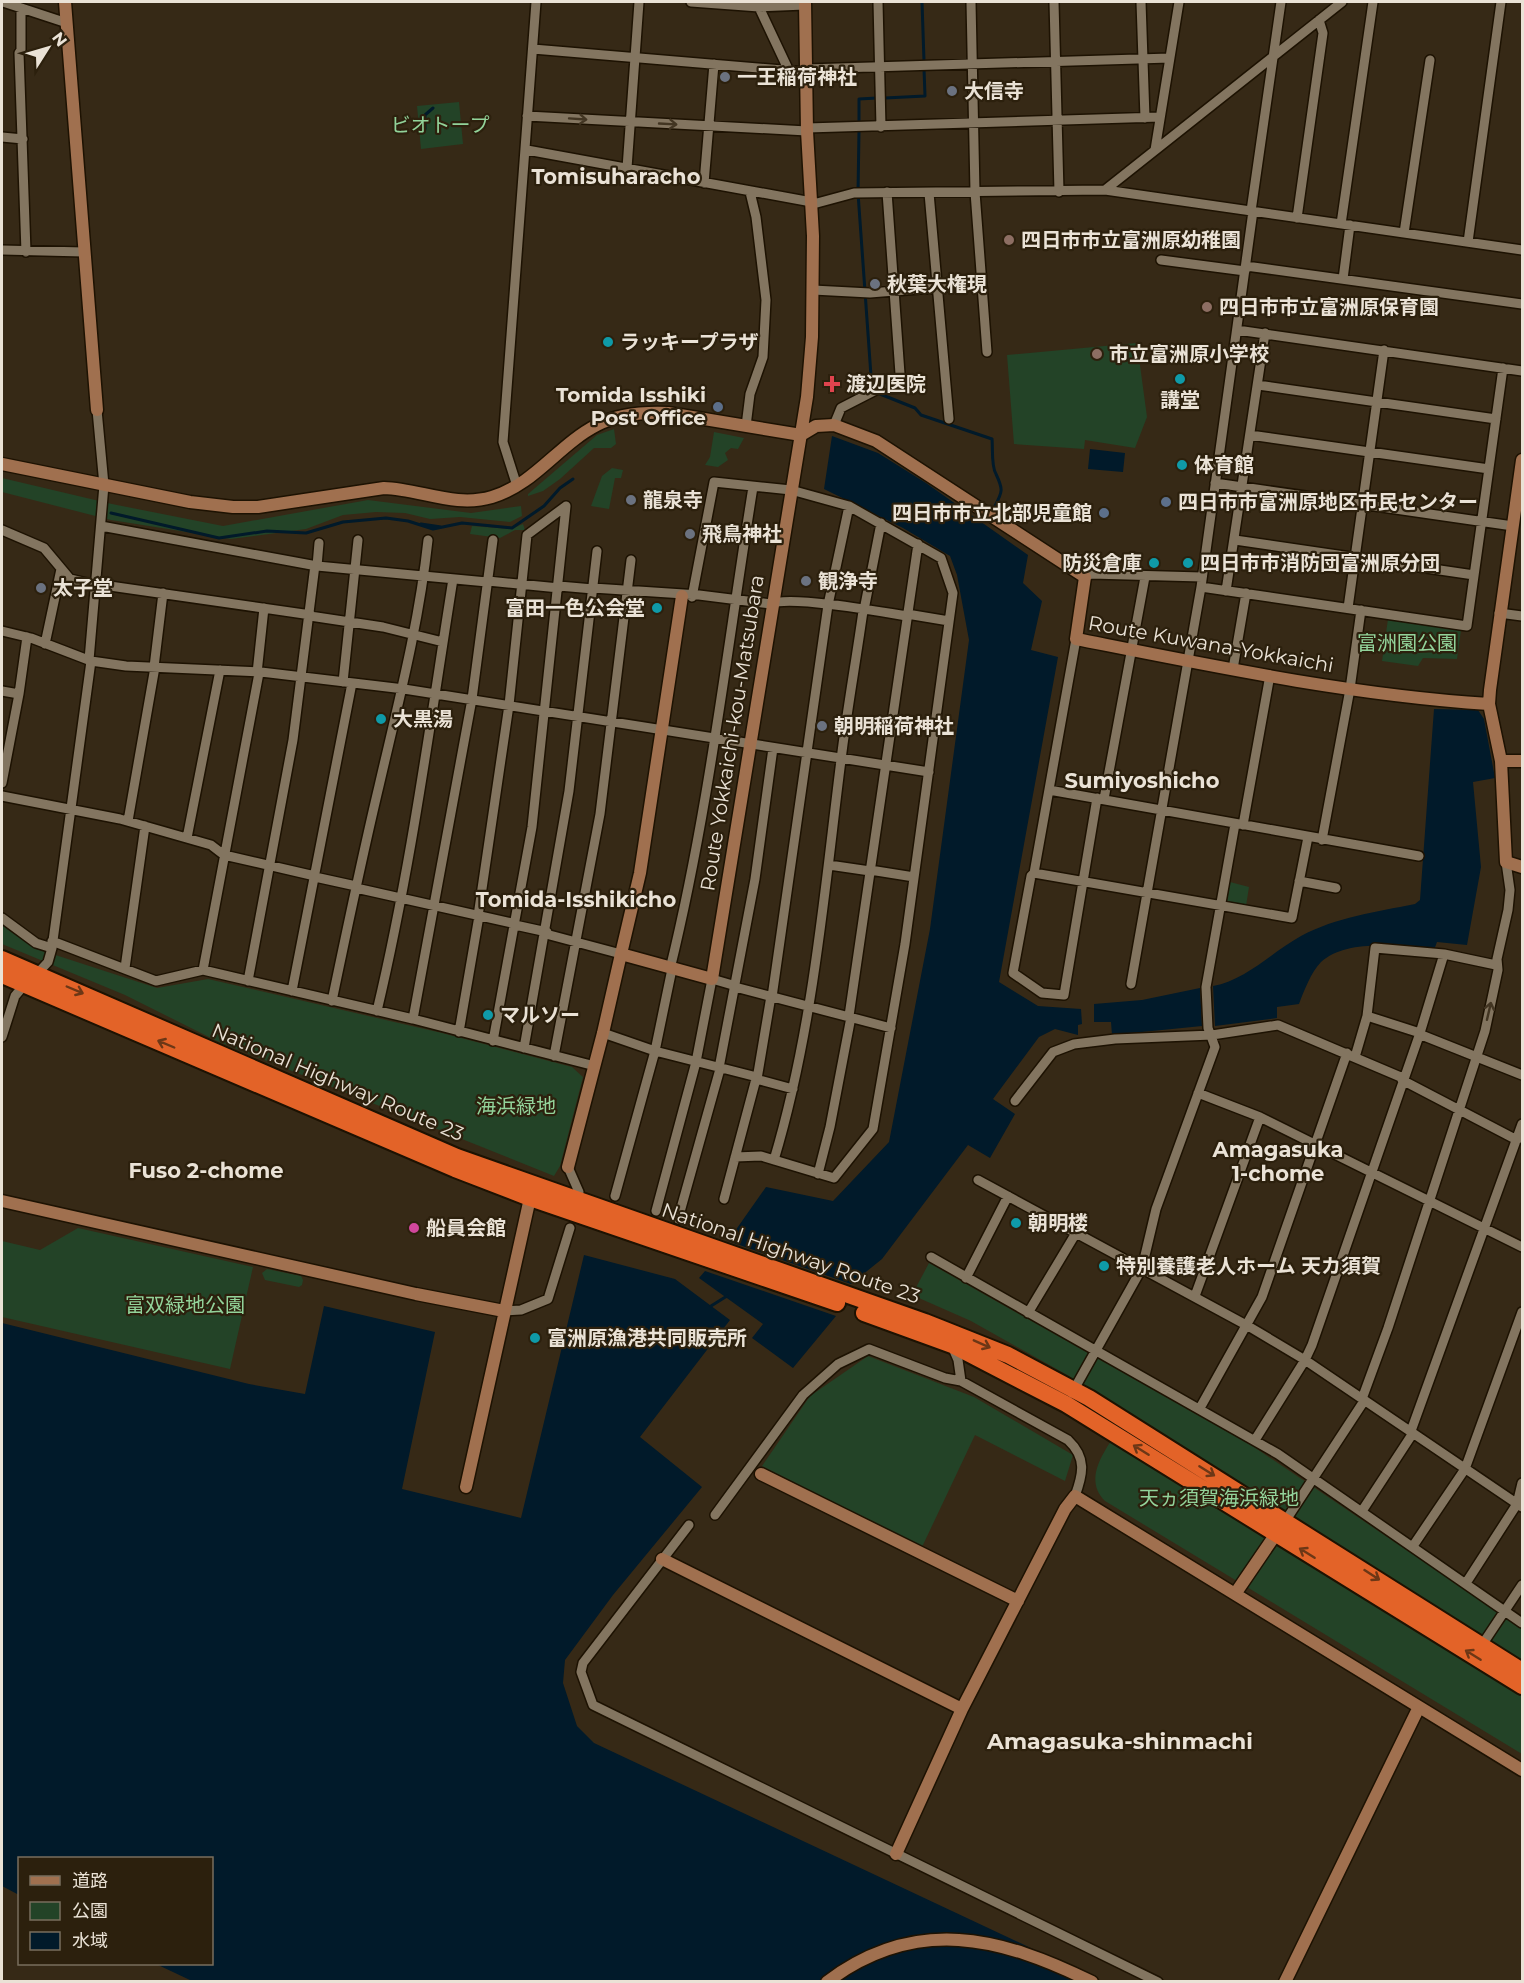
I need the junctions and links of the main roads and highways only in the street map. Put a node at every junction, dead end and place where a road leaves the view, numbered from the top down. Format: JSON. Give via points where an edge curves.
{"nodes":[{"id":1,"x":2,"y":959,"type":"edge"},
{"id":2,"x":2,"y":975,"type":"edge"},
{"id":3,"x":31,"y":979,"type":"junction"},
{"id":4,"x":690,"y":1246,"type":"junction"},
{"id":5,"x":866,"y":1308,"type":"junction"},
{"id":6,"x":1070,"y":1396,"type":"junction"},
{"id":7,"x":1281,"y":1527,"type":"junction"},
{"id":8,"x":1522,"y":1671,"type":"edge"},
{"id":9,"x":1522,"y":1686,"type":"edge"}],
"edges":[{"from":1,"to":3,"type":"highway","name":"National Highway Route 23"},
{"from":2,"to":3,"type":"highway","name":"National Highway Route 23"},
{"from":3,"to":4,"type":"highway","name":"National Highway Route 23","one_way":true,"via":[[457,1157]]},
{"from":4,"to":3,"type":"highway","name":"National Highway Route 23","one_way":true,"via":[[530,1198],[372,1135]]},
{"from":4,"to":5,"type":"highway","name":"National Highway Route 23"},
{"from":5,"to":6,"type":"highway","name":"National Highway Route 23"},
{"from":5,"to":6,"type":"highway","name":"National Highway Route 23","one_way":true,"via":[[970,1339]]},
{"from":6,"to":7,"type":"highway","name":"National Highway Route 23"},
{"from":7,"to":8,"type":"highway","name":"National Highway Route 23","one_way":true},
{"from":9,"to":7,"type":"highway","name":"National Highway Route 23","one_way":true}]}
